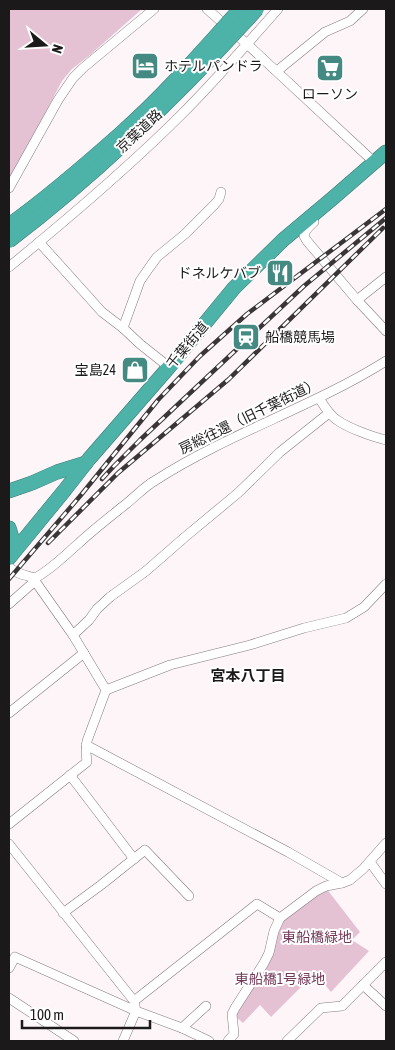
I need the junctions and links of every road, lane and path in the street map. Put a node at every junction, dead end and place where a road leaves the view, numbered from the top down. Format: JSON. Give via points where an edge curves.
{"nodes":[{"id":1,"x":154,"y":9,"type":"edge"},
{"id":2,"x":207,"y":9,"type":"edge"},
{"id":3,"x":240,"y":9,"type":"edge"},
{"id":4,"x":257,"y":9,"type":"edge"},
{"id":5,"x":278,"y":9,"type":"edge"},
{"id":6,"x":363,"y":9,"type":"edge"},
{"id":7,"x":247,"y":44,"type":"junction"},
{"id":8,"x":277,"y":71,"type":"junction"},
{"id":9,"x":386,"y":152,"type":"edge"},
{"id":10,"x":374,"y":162,"type":"junction"},
{"id":11,"x":9,"y":188,"type":"edge"},
{"id":12,"x":221,"y":192,"type":"dead end"},
{"id":13,"x":333,"y":198,"type":"junction"},
{"id":14,"x":36,"y":220,"type":"junction"},
{"id":15,"x":9,"y":225,"type":"edge"},
{"id":16,"x":9,"y":241,"type":"edge"},
{"id":17,"x":40,"y":242,"type":"junction"},
{"id":18,"x":9,"y":246,"type":"edge"},
{"id":19,"x":9,"y":267,"type":"edge"},
{"id":20,"x":386,"y":277,"type":"edge"},
{"id":21,"x":357,"y":300,"type":"junction"},
{"id":22,"x":123,"y":328,"type":"junction"},
{"id":23,"x":386,"y":332,"type":"edge"},
{"id":24,"x":386,"y":362,"type":"edge"},
{"id":25,"x":168,"y":367,"type":"junction"},
{"id":26,"x":319,"y":398,"type":"junction"},
{"id":27,"x":329,"y":413,"type":"junction"},
{"id":28,"x":386,"y":440,"type":"edge"},
{"id":29,"x":86,"y":463,"type":"junction"},
{"id":30,"x":9,"y":491,"type":"edge"},
{"id":31,"x":9,"y":528,"type":"edge"},
{"id":32,"x":10,"y":559,"type":"edge"},
{"id":33,"x":35,"y":580,"type":"junction"},
{"id":34,"x":386,"y":584,"type":"edge"},
{"id":35,"x":9,"y":604,"type":"edge"},
{"id":36,"x":73,"y":635,"type":"junction"},
{"id":37,"x":84,"y":653,"type":"junction"},
{"id":38,"x":106,"y":690,"type":"junction"},
{"id":39,"x":9,"y":713,"type":"edge"},
{"id":40,"x":86,"y":746,"type":"junction"},
{"id":41,"x":70,"y":775,"type":"junction"},
{"id":42,"x":9,"y":824,"type":"edge"},
{"id":43,"x":386,"y":843,"type":"edge"},
{"id":44,"x":9,"y":844,"type":"edge"},
{"id":45,"x":134,"y":859,"type":"junction"},
{"id":46,"x":370,"y":862,"type":"junction"},
{"id":47,"x":342,"y":883,"type":"junction"},
{"id":48,"x":386,"y":884,"type":"edge"},
{"id":49,"x":189,"y":896,"type":"dead end"},
{"id":50,"x":63,"y":913,"type":"junction"},
{"id":51,"x":280,"y":918,"type":"junction"},
{"id":52,"x":386,"y":962,"type":"edge"},
{"id":53,"x":9,"y":968,"type":"edge"},
{"id":54,"x":363,"y":985,"type":"junction"},
{"id":55,"x":9,"y":998,"type":"edge"},
{"id":56,"x":134,"y":1001,"type":"junction"},
{"id":57,"x":206,"y":1006,"type":"dead end"},
{"id":58,"x":386,"y":1006,"type":"edge"},
{"id":59,"x":136,"y":1011,"type":"junction"},
{"id":60,"x":182,"y":1028,"type":"junction"},
{"id":61,"x":74,"y":1041,"type":"edge"},
{"id":62,"x":123,"y":1041,"type":"edge"},
{"id":63,"x":209,"y":1041,"type":"edge"},
{"id":64,"x":228,"y":1041,"type":"edge"},
{"id":65,"x":287,"y":1041,"type":"edge"}],
"edges":[{"from":1,"to":11,"type":"street","via":[[73,78],[50,112]]},
{"from":2,"to":7,"type":"street"},
{"from":3,"to":15,"type":"highway","name":"京葉道路","bridge":true,"via":[[122,132]]},
{"from":4,"to":14,"type":"highway","name":"京葉道路","bridge":true,"via":[[130,140]]},
{"from":5,"to":7,"type":"street"},
{"from":6,"to":8,"type":"street","via":[[350,21],[325,32]]},
{"from":7,"to":8,"type":"street"},
{"from":7,"to":17,"type":"street","via":[[183,113]]},
{"from":8,"to":10,"type":"street"},
{"from":9,"to":10,"type":"highway","name":"千葉街道"},
{"from":10,"to":13,"type":"highway","name":"千葉街道"},
{"from":12,"to":22,"type":"street","via":[[215,204],[149,268],[140,281]]},
{"from":13,"to":21,"type":"street","via":[[333,206],[307,228],[304,236]]},
{"from":13,"to":25,"type":"highway","name":"千葉街道","via":[[283,240],[234,288]]},
{"from":14,"to":16,"type":"highway","name":"京葉道路","bridge":true},
{"from":14,"to":18,"type":"highway","bridge":true},
{"from":17,"to":19,"type":"street"},
{"from":17,"to":22,"type":"street","via":[[102,312]]},
{"from":20,"to":21,"type":"street"},
{"from":21,"to":23,"type":"street"},
{"from":22,"to":25,"type":"street"},
{"from":24,"to":26,"type":"street","name":"房総往還（旧千葉街道）"},
{"from":25,"to":29,"type":"highway","name":"千葉街道"},
{"from":26,"to":27,"type":"street"},
{"from":26,"to":33,"type":"street","name":"房総往還（旧千葉街道）","via":[[224,442],[154,480]]},
{"from":27,"to":28,"type":"street","via":[[348,426]]},
{"from":27,"to":36,"type":"street","via":[[280,452],[238,493],[146,572],[110,597]]},
{"from":29,"to":30,"type":"highway"},
{"from":29,"to":32,"type":"highway","name":"千葉街道"},
{"from":31,"to":32,"type":"highway","via":[[13,541]]},
{"from":32,"to":33,"type":"street","via":[[14,572]]},
{"from":33,"to":35,"type":"street","name":"房総往還（旧千葉街道）"},
{"from":33,"to":36,"type":"street"},
{"from":34,"to":38,"type":"street","via":[[364,607],[346,618],[170,666]]},
{"from":36,"to":37,"type":"street"},
{"from":37,"to":38,"type":"street"},
{"from":37,"to":39,"type":"street"},
{"from":38,"to":40,"type":"street"},
{"from":40,"to":41,"type":"street","via":[[87,762]]},
{"from":40,"to":47,"type":"street"},
{"from":41,"to":42,"type":"street"},
{"from":41,"to":45,"type":"street"},
{"from":43,"to":46,"type":"street"},
{"from":44,"to":50,"type":"street"},
{"from":45,"to":49,"type":"street","via":[[145,850]]},
{"from":45,"to":50,"type":"street"},
{"from":46,"to":47,"type":"street"},
{"from":46,"to":48,"type":"street"},
{"from":47,"to":51,"type":"street","via":[[316,891]]},
{"from":50,"to":56,"type":"street"},
{"from":51,"to":56,"type":"street","via":[[257,904]]},
{"from":51,"to":64,"type":"street","via":[[269,954],[232,1014],[234,1034]]},
{"from":52,"to":54,"type":"street"},
{"from":53,"to":59,"type":"street","via":[[15,957]]},
{"from":54,"to":58,"type":"street"},
{"from":54,"to":65,"type":"street","via":[[342,1006],[321,1008]]},
{"from":55,"to":61,"type":"street"},
{"from":56,"to":59,"type":"street"},
{"from":57,"to":60,"type":"street"},
{"from":59,"to":60,"type":"street"},
{"from":59,"to":62,"type":"street"},
{"from":60,"to":63,"type":"street"}]}
